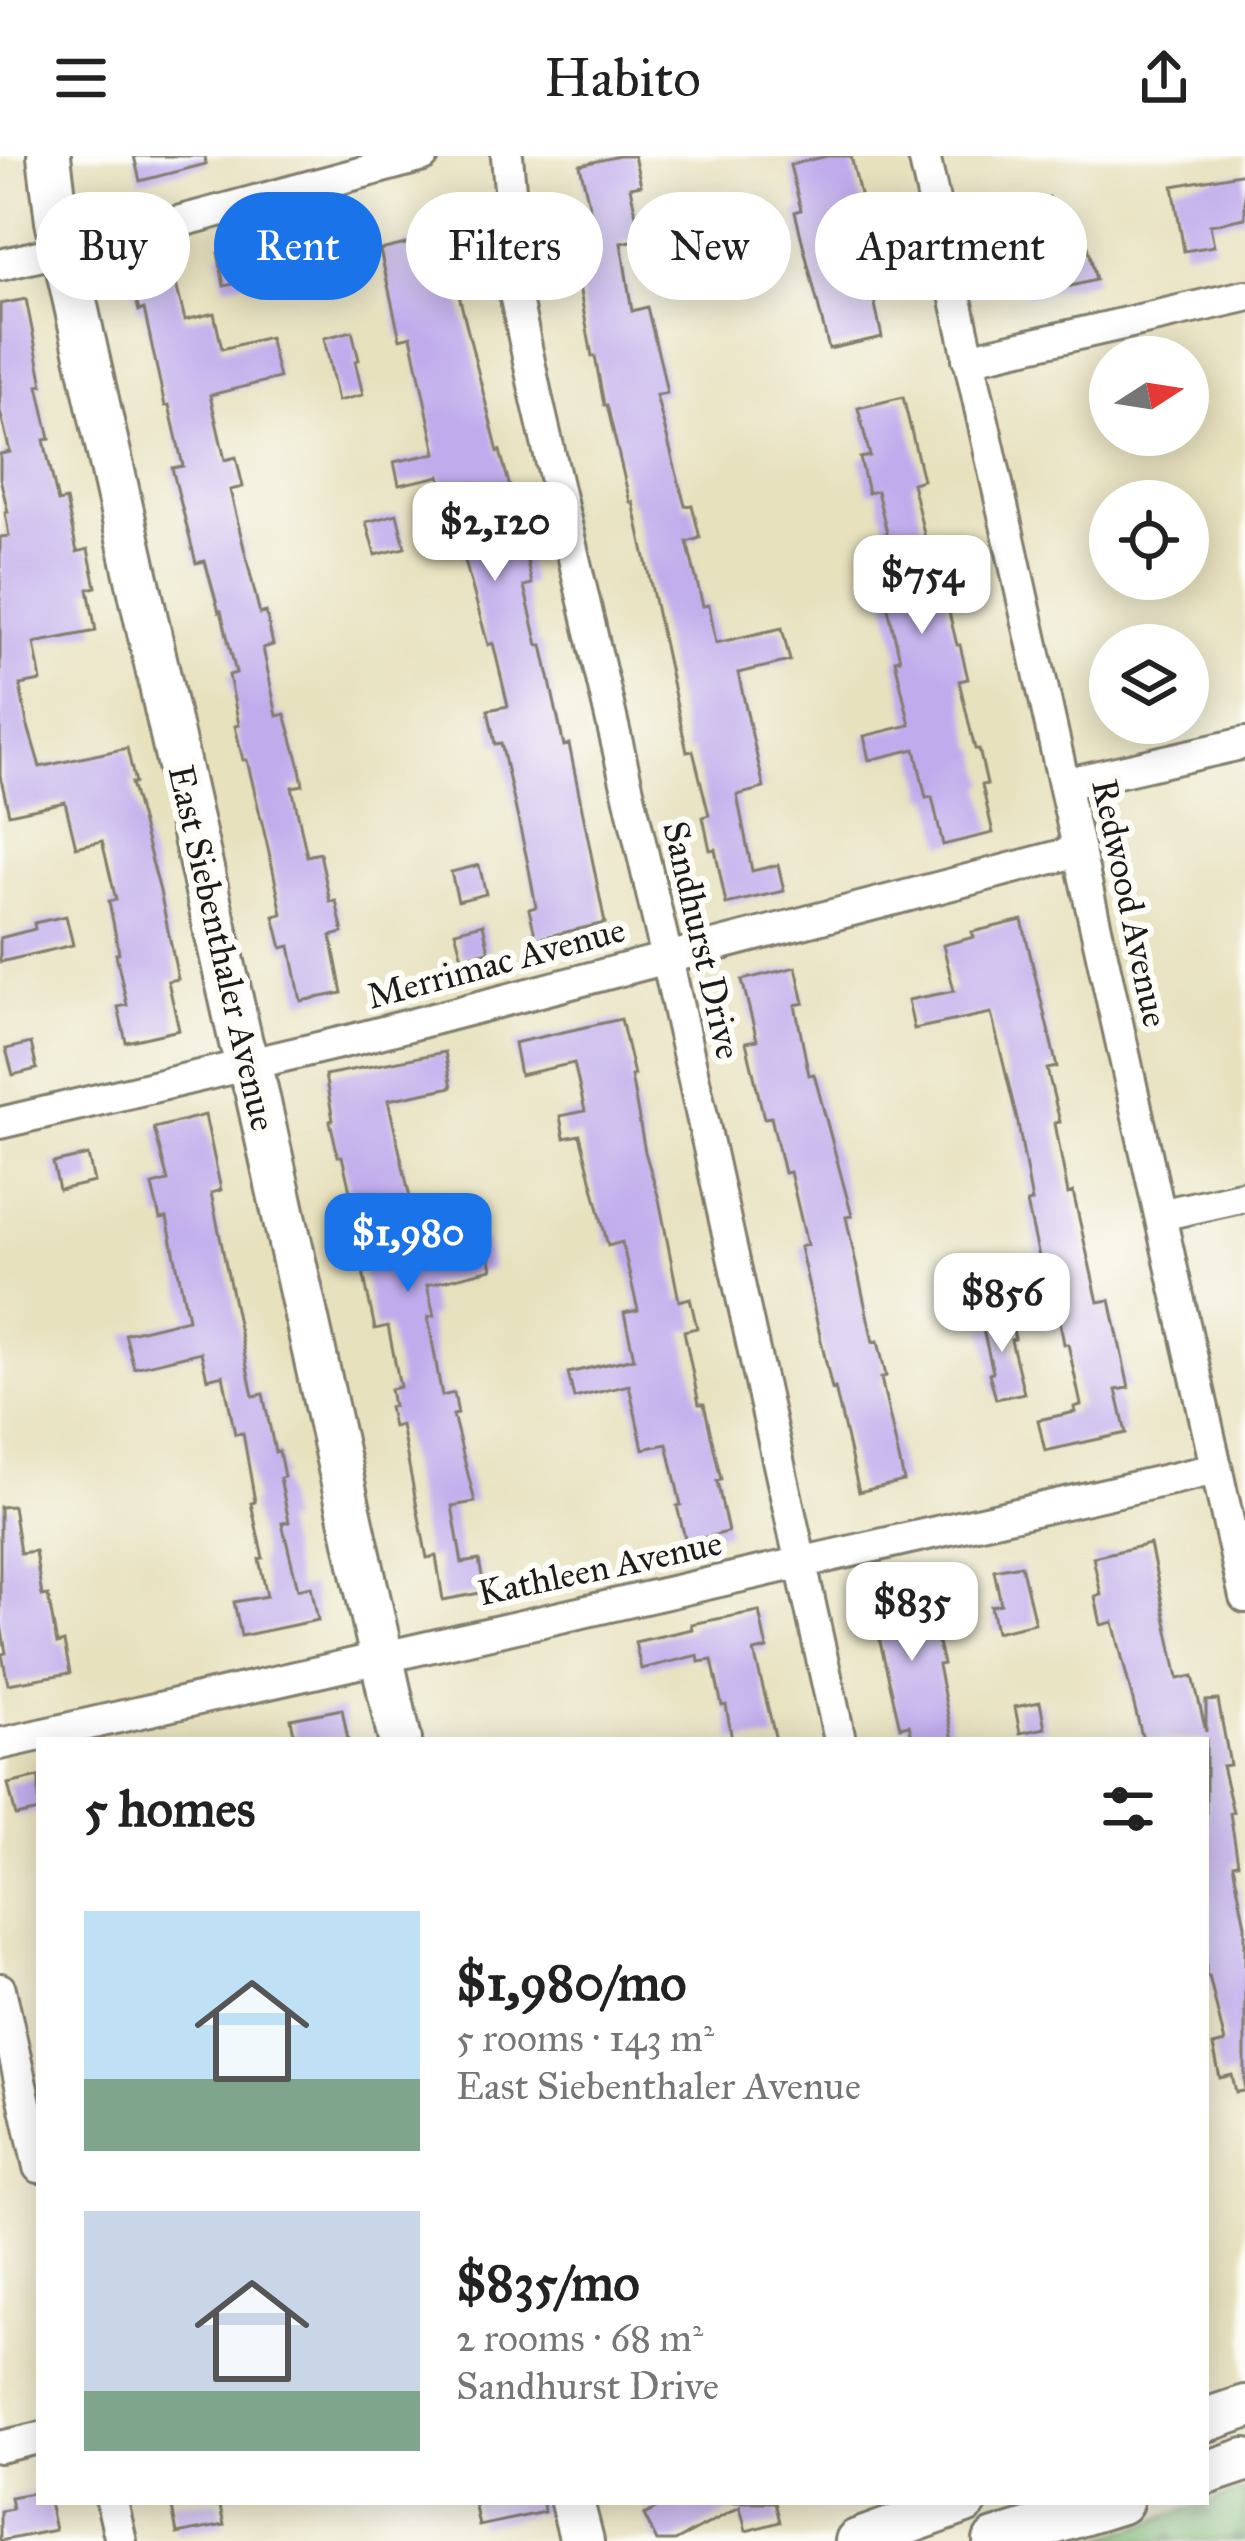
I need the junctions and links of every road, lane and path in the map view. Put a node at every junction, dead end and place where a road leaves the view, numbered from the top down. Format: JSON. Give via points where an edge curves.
{"nodes":[{"id":1,"x":49,"y":156,"type":"edge"},
{"id":2,"x":423,"y":156,"type":"edge"},
{"id":3,"x":507,"y":156,"type":"edge"},
{"id":4,"x":924,"y":156,"type":"edge"},
{"id":5,"x":53,"y":192,"type":"edge"},
{"id":6,"x":190,"y":219,"type":"edge"},
{"id":7,"x":36,"y":257,"type":"edge"},
{"id":8,"x":0,"y":265,"type":"edge"},
{"id":9,"x":1245,"y":296,"type":"edge"},
{"id":10,"x":75,"y":300,"type":"edge"},
{"id":11,"x":968,"y":359,"type":"junction"},
{"id":12,"x":1245,"y":743,"type":"edge"},
{"id":13,"x":1064,"y":784,"type":"junction"},
{"id":14,"x":1078,"y":851,"type":"junction"},
{"id":15,"x":667,"y":958,"type":"junction"},
{"id":16,"x":248,"y":1065,"type":"junction"},
{"id":17,"x":0,"y":1123,"type":"edge"},
{"id":18,"x":1245,"y":1196,"type":"edge"},
{"id":19,"x":1160,"y":1215,"type":"junction"},
{"id":20,"x":1216,"y":1469,"type":"junction"},
{"id":21,"x":801,"y":1564,"type":"junction"},
{"id":22,"x":1245,"y":1597,"type":"edge"},
{"id":23,"x":380,"y":1657,"type":"junction"},
{"id":24,"x":399,"y":1737,"type":"edge"},
{"id":25,"x":839,"y":1737,"type":"edge"},
{"id":26,"x":0,"y":1744,"type":"edge"},
{"id":27,"x":0,"y":1990,"type":"edge"},
{"id":28,"x":36,"y":2153,"type":"edge"},
{"id":29,"x":1245,"y":2408,"type":"edge"},
{"id":30,"x":1209,"y":2419,"type":"edge"},
{"id":31,"x":36,"y":2439,"type":"edge"},
{"id":32,"x":0,"y":2447,"type":"edge"},
{"id":33,"x":1245,"y":2460,"type":"edge"},
{"id":34,"x":1209,"y":2472,"type":"edge"},
{"id":35,"x":113,"y":2505,"type":"edge"},
{"id":36,"x":573,"y":2505,"type":"edge"},
{"id":37,"x":957,"y":2505,"type":"edge"},
{"id":38,"x":1110,"y":2505,"type":"edge"},
{"id":39,"x":121,"y":2541,"type":"edge"},
{"id":40,"x":582,"y":2541,"type":"edge"},
{"id":41,"x":857,"y":2541,"type":"edge"},
{"id":42,"x":995,"y":2541,"type":"edge"}],
"edges":[{"from":1,"to":5,"type":"main road","name":"East Siebenthaler Avenue"},
{"from":2,"to":6,"type":"street"},
{"from":3,"to":15,"type":"street","name":"Sandhurst Drive","via":[[510,270]]},
{"from":4,"to":11,"type":"street","name":"Redwood Avenue"},
{"from":7,"to":8,"type":"street"},
{"from":9,"to":11,"type":"street"},
{"from":10,"to":16,"type":"main road","name":"East Siebenthaler Avenue"},
{"from":11,"to":13,"type":"street","name":"Redwood Avenue"},
{"from":12,"to":13,"type":"street"},
{"from":13,"to":14,"type":"street","name":"Redwood Avenue"},
{"from":14,"to":15,"type":"street","name":"Merrimac Avenue"},
{"from":14,"to":19,"type":"street","name":"Redwood Avenue"},
{"from":15,"to":16,"type":"street","name":"Merrimac Avenue"},
{"from":15,"to":21,"type":"street","name":"Sandhurst Drive"},
{"from":16,"to":17,"type":"street","name":"Merrimac Avenue"},
{"from":16,"to":23,"type":"main road","name":"East Siebenthaler Avenue"},
{"from":18,"to":19,"type":"street"},
{"from":19,"to":20,"type":"street","name":"Redwood Avenue"},
{"from":20,"to":21,"type":"street","name":"Kathleen Avenue"},
{"from":20,"to":22,"type":"street","name":"Redwood Avenue"},
{"from":21,"to":23,"type":"street","name":"Kathleen Avenue"},
{"from":21,"to":25,"type":"street","name":"Sandhurst Drive"},
{"from":23,"to":24,"type":"main road","name":"East Siebenthaler Avenue"},
{"from":23,"to":26,"type":"street","name":"Kathleen Avenue"},
{"from":27,"to":28,"type":"street"},
{"from":29,"to":30,"type":"main road"},
{"from":31,"to":32,"type":"street"},
{"from":33,"to":34,"type":"main road"},
{"from":35,"to":39,"type":"street"},
{"from":36,"to":40,"type":"main road"},
{"from":37,"to":41,"type":"main road"},
{"from":38,"to":42,"type":"main road"}]}
